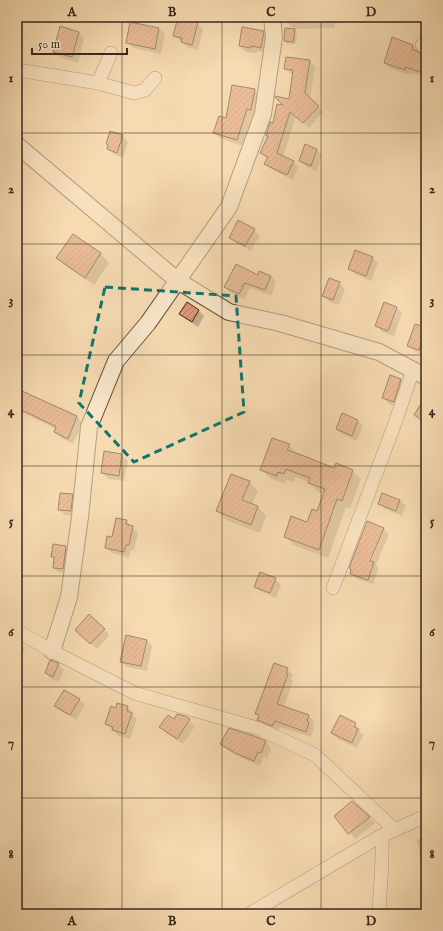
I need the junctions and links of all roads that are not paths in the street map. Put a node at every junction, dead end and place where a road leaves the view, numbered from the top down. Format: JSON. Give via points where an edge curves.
{"nodes":[{"id":1,"x":272,"y":17,"type":"edge"},
{"id":2,"x":111,"y":53,"type":"dead end"},
{"id":3,"x":17,"y":72,"type":"edge"},
{"id":4,"x":155,"y":78,"type":"dead end"},
{"id":5,"x":98,"y":83,"type":"junction"},
{"id":6,"x":17,"y":145,"type":"edge"},
{"id":7,"x":178,"y":281,"type":"junction"},
{"id":8,"x":419,"y":373,"type":"edge"},
{"id":9,"x":333,"y":588,"type":"dead end"},
{"id":10,"x":17,"y":631,"type":"edge"},
{"id":11,"x":52,"y":651,"type":"junction"},
{"id":12,"x":426,"y":816,"type":"edge"},
{"id":13,"x":395,"y":830,"type":"junction"},
{"id":14,"x":382,"y":836,"type":"junction"},
{"id":15,"x":248,"y":914,"type":"edge"},
{"id":16,"x":379,"y":914,"type":"edge"}],
"edges":[{"from":1,"to":7,"type":"street","via":[[274,37],[263,114],[258,129],[229,208]]},
{"from":2,"to":5,"type":"street"},
{"from":3,"to":5,"type":"street"},
{"from":4,"to":5,"type":"street","via":[[145,90],[134,93]]},
{"from":6,"to":7,"type":"street"},
{"from":7,"to":8,"type":"street","via":[[228,312],[280,323],[379,352]]},
{"from":7,"to":11,"type":"street","via":[[148,323],[116,361],[89,427],[69,597]]},
{"from":8,"to":9,"type":"street","via":[[395,423]]},
{"from":10,"to":11,"type":"street"},
{"from":11,"to":13,"type":"street","via":[[134,693],[257,728],[315,754]]},
{"from":12,"to":13,"type":"street"},
{"from":13,"to":14,"type":"street"},
{"from":14,"to":15,"type":"street"},
{"from":14,"to":16,"type":"street"}]}
